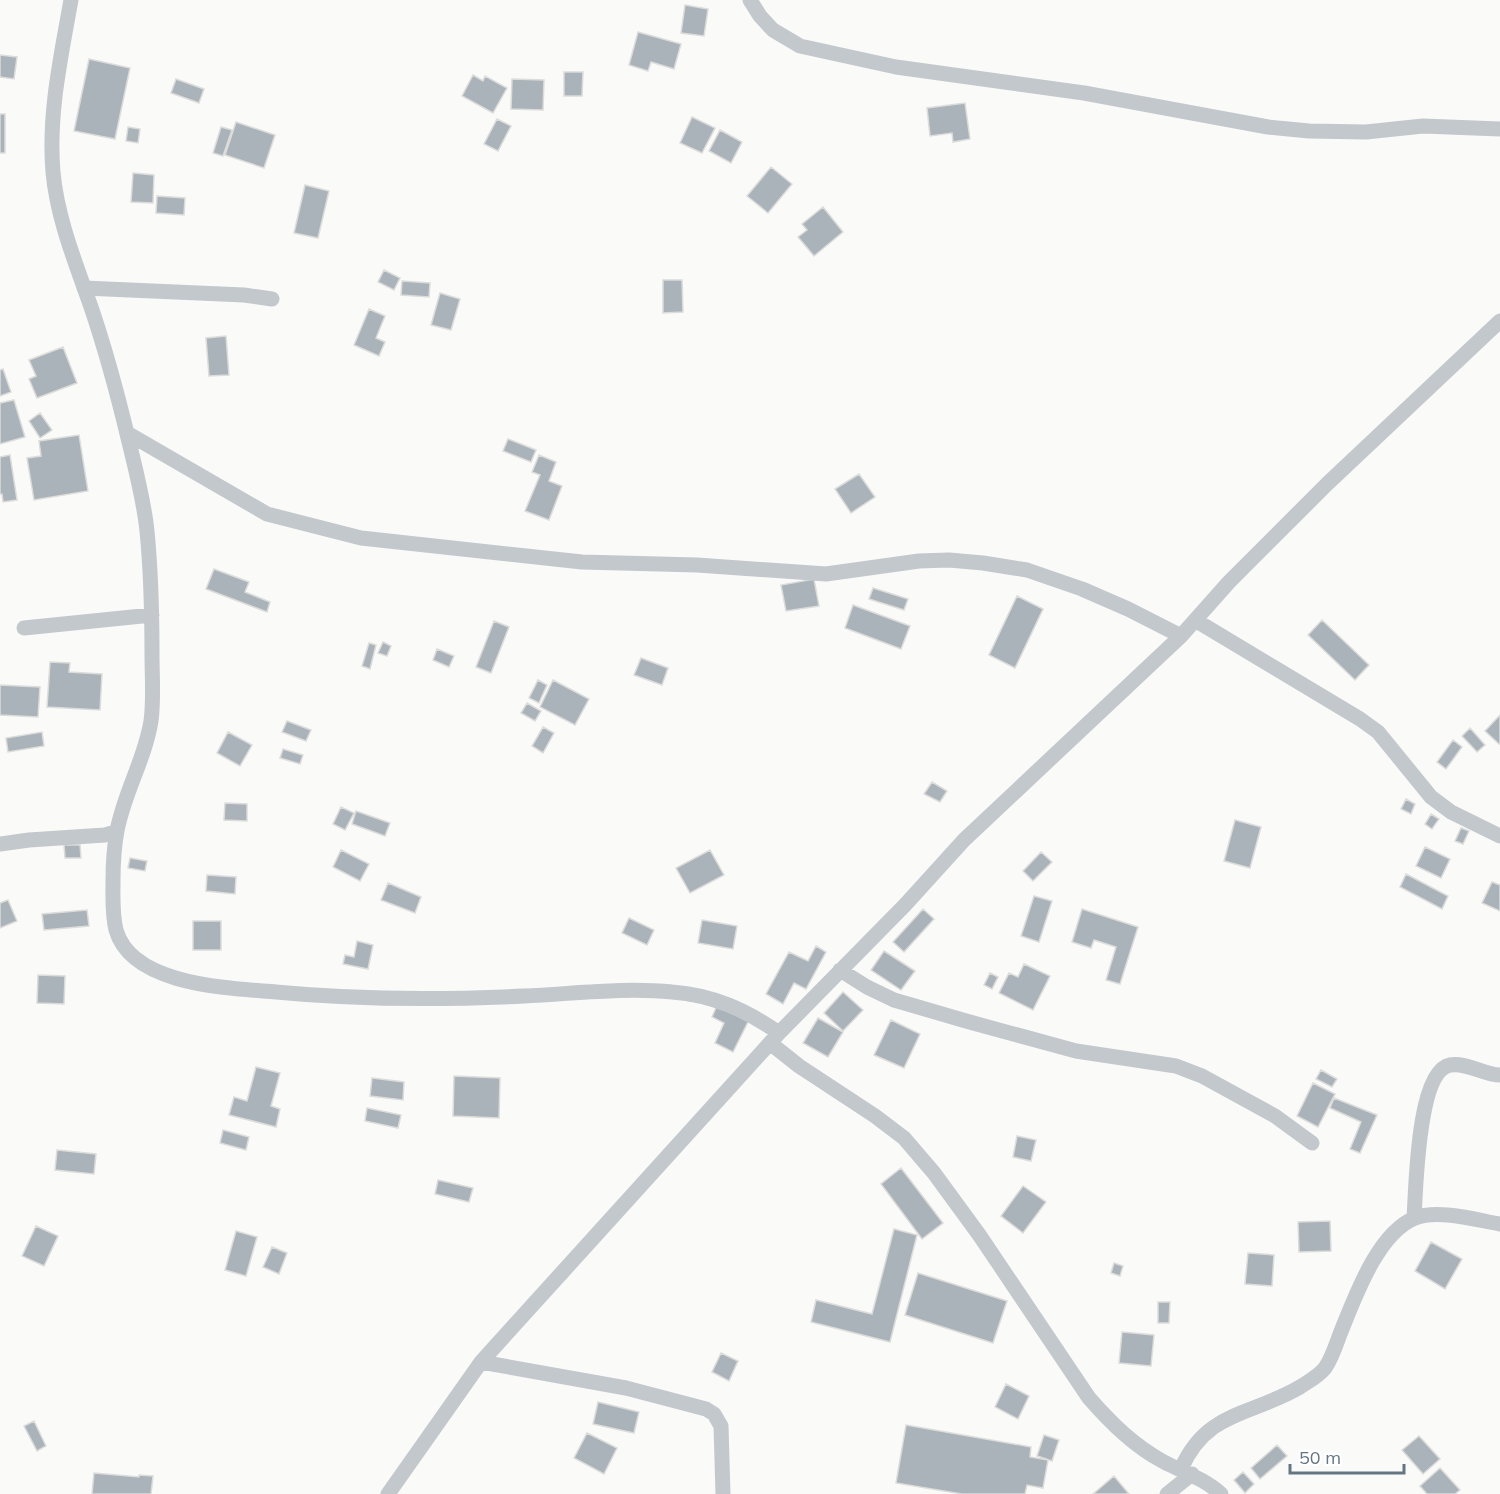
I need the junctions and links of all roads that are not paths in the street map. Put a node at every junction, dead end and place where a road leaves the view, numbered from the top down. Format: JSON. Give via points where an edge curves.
{"nodes":[{"id":1,"x":71,"y":0,"type":"edge"},
{"id":2,"x":750,"y":0,"type":"edge"},
{"id":3,"x":1500,"y":129,"type":"edge"},
{"id":4,"x":84,"y":288,"type":"junction"},
{"id":5,"x":272,"y":299,"type":"dead end"},
{"id":6,"x":1500,"y":321,"type":"edge"},
{"id":7,"x":127,"y":433,"type":"junction"},
{"id":8,"x":160,"y":453,"type":"junction"},
{"id":9,"x":136,"y":471,"type":"junction"},
{"id":10,"x":152,"y":615,"type":"junction"},
{"id":11,"x":1195,"y":620,"type":"junction"},
{"id":12,"x":24,"y":628,"type":"dead end"},
{"id":13,"x":1181,"y":636,"type":"junction"},
{"id":14,"x":117,"y":831,"type":"junction"},
{"id":15,"x":1500,"y":836,"type":"edge"},
{"id":16,"x":0,"y":844,"type":"edge"},
{"id":17,"x":840,"y":970,"type":"junction"},
{"id":18,"x":774,"y":1038,"type":"junction"},
{"id":19,"x":1500,"y":1075,"type":"edge"},
{"id":20,"x":1312,"y":1143,"type":"dead end"},
{"id":21,"x":1414,"y":1218,"type":"junction"},
{"id":22,"x":1500,"y":1224,"type":"edge"},
{"id":23,"x":481,"y":1362,"type":"junction"},
{"id":24,"x":1186,"y":1472,"type":"junction"},
{"id":25,"x":388,"y":1494,"type":"edge"},
{"id":26,"x":723,"y":1494,"type":"edge"},
{"id":27,"x":1167,"y":1494,"type":"edge"},
{"id":28,"x":1221,"y":1494,"type":"edge"}],
"edges":[{"from":1,"to":4,"type":"street","via":[[52,124],[53,174],[67,238]]},
{"from":2,"to":3,"type":"street","via":[[773,30],[800,46],[896,67],[1084,93],[1268,127],[1366,132],[1423,126]]},
{"from":4,"to":5,"type":"street"},
{"from":4,"to":7,"type":"street"},
{"from":6,"to":11,"type":"street","via":[[1327,484]]},
{"from":7,"to":8,"type":"street"},
{"from":7,"to":9,"type":"street"},
{"from":8,"to":9,"type":"street"},
{"from":8,"to":13,"type":"street","via":[[267,514],[361,538],[582,562],[826,574],[919,561],[983,563],[1027,570],[1082,589]]},
{"from":9,"to":10,"type":"street","via":[[147,529]]},
{"from":10,"to":12,"type":"street"},
{"from":10,"to":14,"type":"street","via":[[151,718]]},
{"from":11,"to":13,"type":"street"},
{"from":11,"to":15,"type":"street","via":[[1360,719],[1378,732],[1431,797],[1451,812]]},
{"from":13,"to":17,"type":"street","via":[[964,840]]},
{"from":14,"to":16,"type":"street"},
{"from":14,"to":18,"type":"street","via":[[113,902],[121,943],[155,970],[183,982],[222,988],[427,1000],[632,990],[675,992],[734,1006],[756,1017]]},
{"from":17,"to":18,"type":"street"},
{"from":17,"to":20,"type":"street","via":[[894,999],[966,1021],[1076,1051],[1176,1066],[1275,1116]]},
{"from":18,"to":23,"type":"street"},
{"from":18,"to":24,"type":"street","via":[[799,1066],[904,1138],[980,1236],[1089,1398],[1137,1444]]},
{"from":19,"to":21,"type":"street","via":[[1449,1065],[1432,1083],[1421,1130]]},
{"from":21,"to":22,"type":"street","via":[[1434,1214]]},
{"from":21,"to":24,"type":"street","via":[[1388,1239],[1377,1255],[1326,1367],[1290,1393],[1209,1429],[1193,1447]]},
{"from":23,"to":25,"type":"street"},
{"from":23,"to":26,"type":"street","via":[[626,1388],[706,1409],[721,1426]]},
{"from":24,"to":27,"type":"street"},
{"from":24,"to":28,"type":"street"}]}
